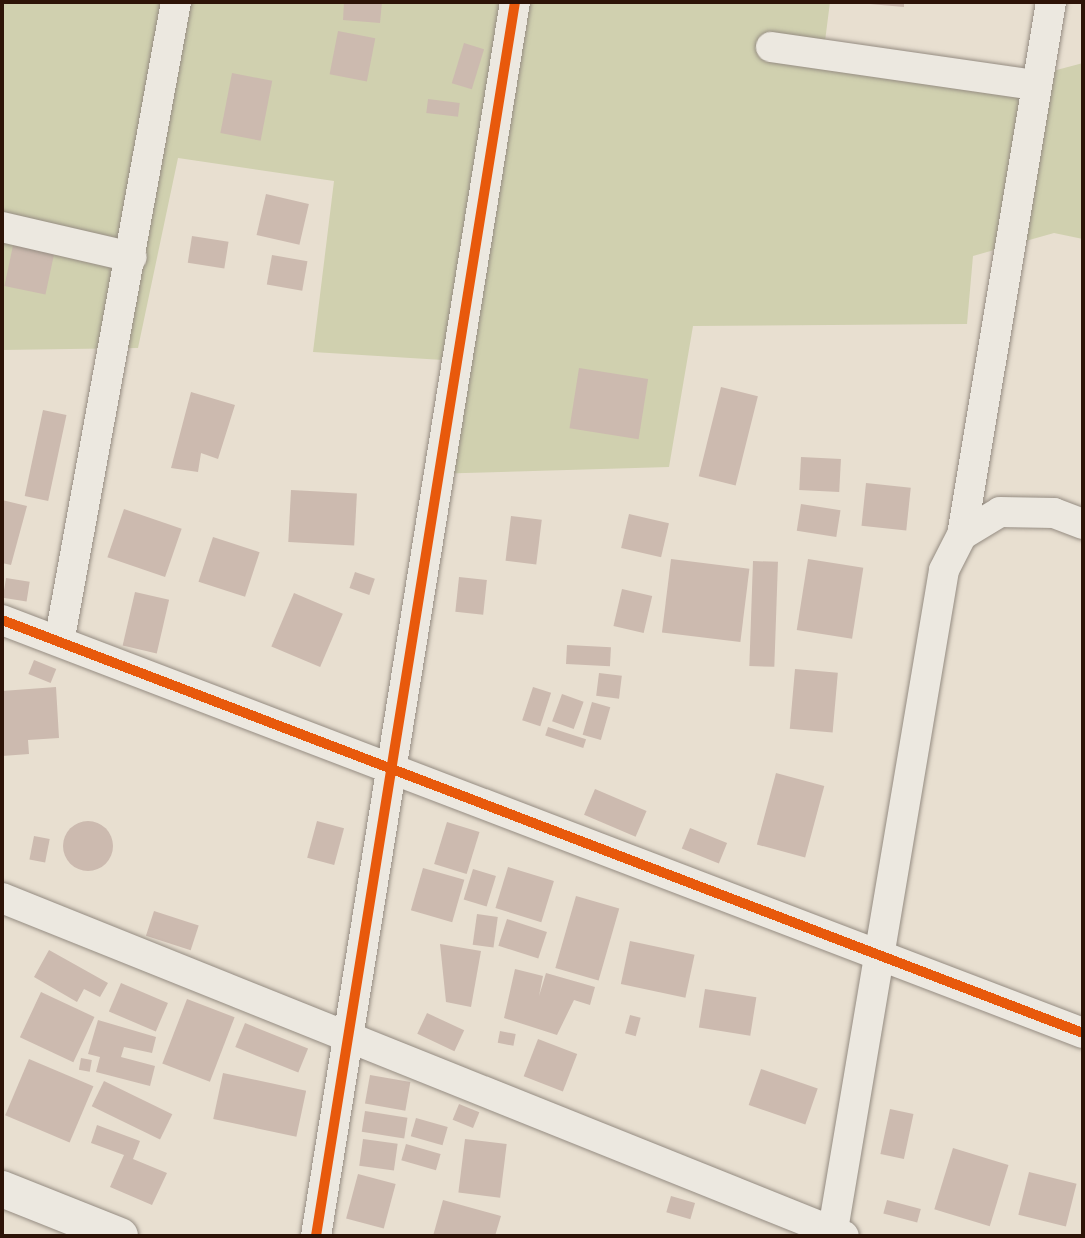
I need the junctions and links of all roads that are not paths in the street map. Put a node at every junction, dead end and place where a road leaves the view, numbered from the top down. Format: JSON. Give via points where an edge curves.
{"nodes":[{"id":1,"x":176,"y":2,"type":"edge"},
{"id":2,"x":515,"y":2,"type":"edge"},
{"id":3,"x":1051,"y":2,"type":"edge"},
{"id":4,"x":771,"y":47,"type":"dead end"},
{"id":5,"x":1036,"y":85,"type":"junction"},
{"id":6,"x":2,"y":227,"type":"edge"},
{"id":7,"x":132,"y":257,"type":"junction"},
{"id":8,"x":1083,"y":524,"type":"edge"},
{"id":9,"x":962,"y":535,"type":"junction"},
{"id":10,"x":2,"y":620,"type":"edge"},
{"id":11,"x":60,"y":637,"type":"junction"},
{"id":12,"x":391,"y":770,"type":"junction"},
{"id":13,"x":2,"y":898,"type":"edge"},
{"id":14,"x":879,"y":957,"type":"junction"},
{"id":15,"x":349,"y":1033,"type":"junction"},
{"id":16,"x":1083,"y":1033,"type":"edge"},
{"id":17,"x":2,"y":1189,"type":"edge"},
{"id":18,"x":836,"y":1235,"type":"edge"},
{"id":19,"x":120,"y":1236,"type":"edge"},
{"id":20,"x":316,"y":1236,"type":"edge"}],
"edges":[{"from":1,"to":7,"type":"street"},
{"from":2,"to":12,"type":"street"},
{"from":3,"to":5,"type":"street"},
{"from":4,"to":5,"type":"street"},
{"from":5,"to":9,"type":"street"},
{"from":6,"to":7,"type":"street"},
{"from":7,"to":11,"type":"street"},
{"from":8,"to":9,"type":"street","via":[[1054,513],[1000,512]]},
{"from":9,"to":14,"type":"street","via":[[944,570]]},
{"from":10,"to":11,"type":"street"},
{"from":11,"to":12,"type":"street"},
{"from":12,"to":14,"type":"street"},
{"from":12,"to":15,"type":"street"},
{"from":13,"to":15,"type":"street"},
{"from":14,"to":16,"type":"street"},
{"from":14,"to":18,"type":"street"},
{"from":15,"to":18,"type":"street"},
{"from":15,"to":20,"type":"street"},
{"from":17,"to":19,"type":"street"}]}
